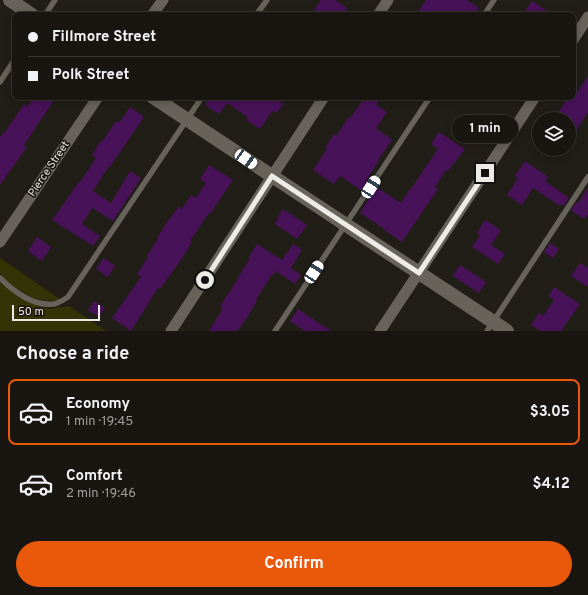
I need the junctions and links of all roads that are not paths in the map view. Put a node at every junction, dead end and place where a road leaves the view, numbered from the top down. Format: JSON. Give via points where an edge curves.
{"nodes":[{"id":1,"x":10,"y":0,"type":"edge"},
{"id":2,"x":55,"y":0,"type":"edge"},
{"id":3,"x":162,"y":0,"type":"edge"},
{"id":4,"x":266,"y":0,"type":"edge"},
{"id":5,"x":388,"y":0,"type":"edge"},
{"id":6,"x":494,"y":0,"type":"edge"},
{"id":7,"x":28,"y":12,"type":"edge"},
{"id":8,"x":47,"y":12,"type":"edge"},
{"id":9,"x":154,"y":12,"type":"edge"},
{"id":10,"x":258,"y":12,"type":"edge"},
{"id":11,"x":380,"y":12,"type":"edge"},
{"id":12,"x":486,"y":12,"type":"edge"},
{"id":13,"x":588,"y":17,"type":"edge"},
{"id":14,"x":576,"y":35,"type":"edge"},
{"id":15,"x":12,"y":64,"type":"edge"},
{"id":16,"x":0,"y":82,"type":"edge"},
{"id":17,"x":96,"y":100,"type":"edge"},
{"id":18,"x":158,"y":100,"type":"edge"},
{"id":19,"x":200,"y":100,"type":"edge"},
{"id":20,"x":322,"y":100,"type":"edge"},
{"id":21,"x":428,"y":100,"type":"edge"},
{"id":22,"x":533,"y":100,"type":"edge"},
{"id":23,"x":187,"y":119,"type":"junction"},
{"id":24,"x":272,"y":176,"type":"junction"},
{"id":25,"x":588,"y":177,"type":"edge"},
{"id":26,"x":346,"y":225,"type":"junction"},
{"id":27,"x":0,"y":242,"type":"edge"},
{"id":28,"x":419,"y":273,"type":"junction"},
{"id":29,"x":0,"y":278,"type":"edge"},
{"id":30,"x":490,"y":326,"type":"edge"},
{"id":31,"x":171,"y":331,"type":"edge"},
{"id":32,"x":275,"y":331,"type":"edge"},
{"id":33,"x":380,"y":331,"type":"edge"},
{"id":34,"x":507,"y":331,"type":"edge"}],
"edges":[{"from":1,"to":7,"type":"street"},
{"from":2,"to":8,"type":"lane"},
{"from":3,"to":9,"type":"street"},
{"from":4,"to":10,"type":"lane"},
{"from":5,"to":11,"type":"street"},
{"from":6,"to":12,"type":"lane"},
{"from":13,"to":14,"type":"street"},
{"from":15,"to":16,"type":"lane"},
{"from":17,"to":27,"type":"street","name":"Pierce Street"},
{"from":18,"to":23,"type":"street"},
{"from":19,"to":23,"type":"lane"},
{"from":20,"to":24,"type":"street"},
{"from":21,"to":26,"type":"lane"},
{"from":22,"to":28,"type":"street"},
{"from":23,"to":24,"type":"street"},
{"from":23,"to":29,"type":"lane","via":[[68,298],[53,304],[36,302]]},
{"from":24,"to":26,"type":"street"},
{"from":24,"to":31,"type":"street"},
{"from":25,"to":30,"type":"lane"},
{"from":26,"to":28,"type":"street"},
{"from":26,"to":32,"type":"lane"},
{"from":28,"to":30,"type":"street"},
{"from":28,"to":33,"type":"street"},
{"from":30,"to":34,"type":"street"}]}
